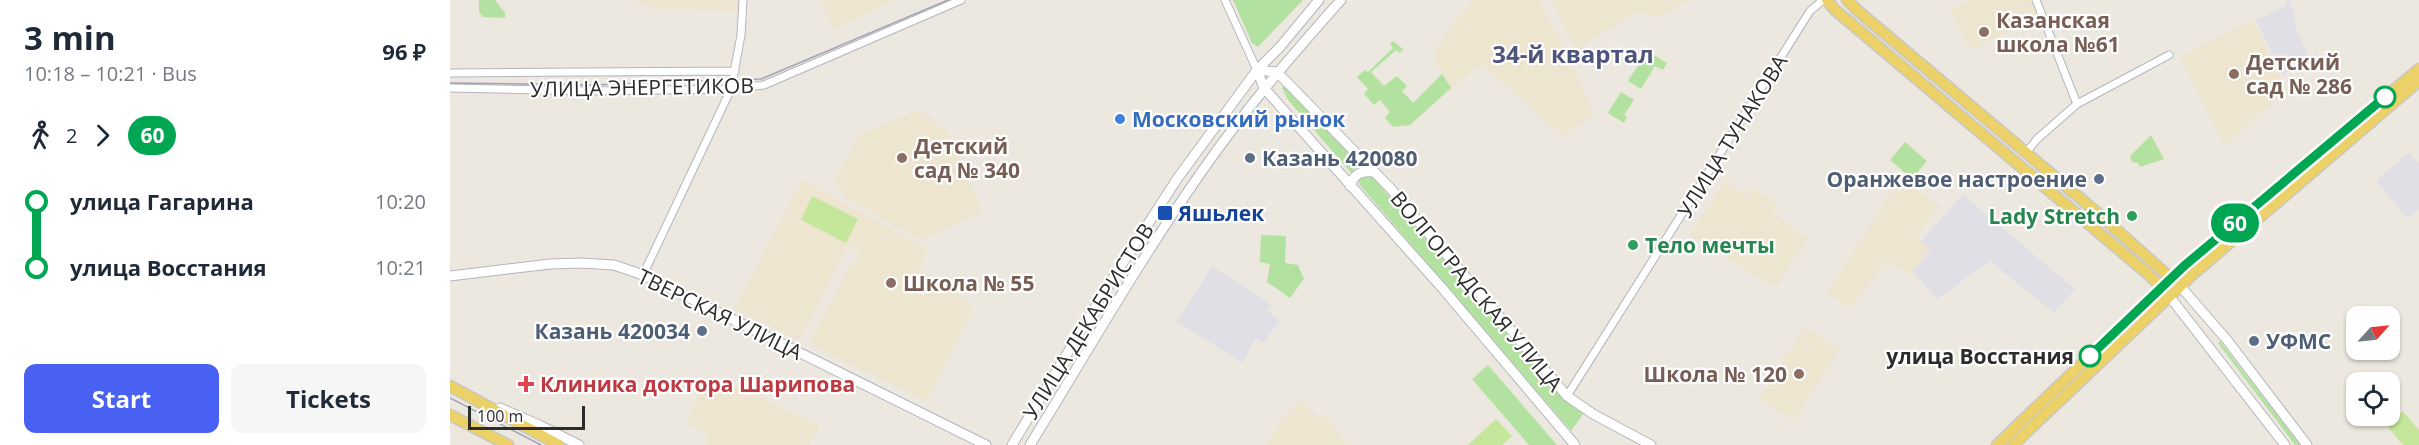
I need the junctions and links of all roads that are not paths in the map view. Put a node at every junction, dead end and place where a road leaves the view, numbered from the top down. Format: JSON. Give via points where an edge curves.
{"nodes":[{"id":1,"x":743,"y":0,"type":"edge"},
{"id":2,"x":961,"y":0,"type":"edge"},
{"id":3,"x":1225,"y":0,"type":"edge"},
{"id":4,"x":1319,"y":0,"type":"edge"},
{"id":5,"x":1341,"y":0,"type":"edge"},
{"id":6,"x":1822,"y":0,"type":"edge"},
{"id":7,"x":1827,"y":0,"type":"edge"},
{"id":8,"x":1847,"y":0,"type":"edge"},
{"id":9,"x":2036,"y":0,"type":"edge"},
{"id":10,"x":2169,"y":55,"type":"dead end"},
{"id":11,"x":2419,"y":69,"type":"edge"},
{"id":12,"x":1257,"y":70,"type":"junction"},
{"id":13,"x":735,"y":71,"type":"junction"},
{"id":14,"x":1277,"y":72,"type":"junction"},
{"id":15,"x":450,"y":73,"type":"edge"},
{"id":16,"x":2419,"y":81,"type":"edge"},
{"id":17,"x":450,"y":88,"type":"edge"},
{"id":18,"x":1264,"y":88,"type":"junction"},
{"id":19,"x":731,"y":89,"type":"junction"},
{"id":20,"x":2077,"y":104,"type":"junction"},
{"id":21,"x":2026,"y":153,"type":"junction"},
{"id":22,"x":1372,"y":172,"type":"junction"},
{"id":23,"x":1350,"y":186,"type":"junction"},
{"id":24,"x":643,"y":275,"type":"junction"},
{"id":25,"x":450,"y":276,"type":"edge"},
{"id":26,"x":2171,"y":278,"type":"junction"},
{"id":27,"x":2180,"y":286,"type":"junction"},
{"id":28,"x":2161,"y":288,"type":"junction"},
{"id":29,"x":2170,"y":297,"type":"junction"},
{"id":30,"x":2227,"y":340,"type":"junction"},
{"id":31,"x":2214,"y":353,"type":"junction"},
{"id":32,"x":454,"y":389,"type":"edge"},
{"id":33,"x":1567,"y":396,"type":"junction"},
{"id":34,"x":450,"y":415,"type":"edge"},
{"id":35,"x":507,"y":445,"type":"edge"},
{"id":36,"x":559,"y":445,"type":"edge"},
{"id":37,"x":579,"y":445,"type":"edge"},
{"id":38,"x":986,"y":445,"type":"edge"},
{"id":39,"x":1012,"y":445,"type":"edge"},
{"id":40,"x":1030,"y":445,"type":"edge"},
{"id":41,"x":1575,"y":445,"type":"edge"},
{"id":42,"x":1651,"y":445,"type":"edge"},
{"id":43,"x":1997,"y":445,"type":"edge"},
{"id":44,"x":2013,"y":445,"type":"edge"},
{"id":45,"x":2285,"y":445,"type":"edge"},
{"id":46,"x":2307,"y":445,"type":"edge"}],
"edges":[{"from":1,"to":13,"type":"street"},
{"from":2,"to":19,"type":"street","name":"УЛИЦА ЭНЕРГЕТИКОВ","via":[[764,85]]},
{"from":3,"to":12,"type":"street"},
{"from":4,"to":12,"type":"main road","name":"УЛИЦА ДЕКАБРИСТОВ"},
{"from":5,"to":14,"type":"main road","name":"УЛИЦА ДЕКАБРИСТОВ"},
{"from":6,"to":33,"type":"street","name":"УЛИЦА ТУНАКОВА","via":[[1810,10]]},
{"from":7,"to":28,"type":"main road"},
{"from":8,"to":21,"type":"main road"},
{"from":9,"to":20,"type":"street"},
{"from":10,"to":20,"type":"street"},
{"from":11,"to":26,"type":"main road"},
{"from":12,"to":14,"type":"main road"},
{"from":12,"to":18,"type":"main road","name":"ВОЛГОГРАДСКАЯ УЛИЦА"},
{"from":12,"to":39,"type":"main road","name":"УЛИЦА ДЕКАБРИСТОВ","via":[[1177,179],[1107,286]]},
{"from":13,"to":15,"type":"street","name":"УЛИЦА ЭНЕРГЕТИКОВ"},
{"from":13,"to":19,"type":"street"},
{"from":14,"to":18,"type":"main road","name":"УЛИЦА ДЕКАБРИСТОВ"},
{"from":14,"to":22,"type":"main road","name":"ВОЛГОГРАДСКАЯ УЛИЦА"},
{"from":16,"to":27,"type":"main road"},
{"from":17,"to":19,"type":"street","name":"УЛИЦА ЭНЕРГЕТИКОВ","via":[[590,92]]},
{"from":18,"to":23,"type":"main road","name":"ВОЛГОГРАДСКАЯ УЛИЦА"},
{"from":18,"to":40,"type":"main road","name":"УЛИЦА ДЕКАБРИСТОВ","via":[[1199,175]]},
{"from":19,"to":24,"type":"street"},
{"from":20,"to":21,"type":"street"},
{"from":21,"to":26,"type":"main road"},
{"from":22,"to":23,"type":"main road","via":[[1357,174]]},
{"from":22,"to":33,"type":"main road","name":"ВОЛГОГРАДСКАЯ УЛИЦА","via":[[1403,202]]},
{"from":23,"to":41,"type":"main road","name":"ВОЛГОГРАДСКАЯ УЛИЦА"},
{"from":24,"to":25,"type":"main road","name":"ТВЕРСКАЯ УЛИЦА","via":[[614,265],[550,264]]},
{"from":24,"to":38,"type":"main road","name":"ТВЕРСКАЯ УЛИЦА"},
{"from":26,"to":27,"type":"main road"},
{"from":26,"to":28,"type":"main road"},
{"from":27,"to":29,"type":"main road"},
{"from":27,"to":30,"type":"main road"},
{"from":28,"to":29,"type":"main road"},
{"from":28,"to":43,"type":"main road"},
{"from":29,"to":31,"type":"main road"},
{"from":29,"to":44,"type":"main road"},
{"from":30,"to":31,"type":"main road","via":[[2215,341],[2211,348]]},
{"from":30,"to":46,"type":"main road"},
{"from":31,"to":45,"type":"main road"},
{"from":32,"to":36,"type":"main road"},
{"from":32,"to":37,"type":"main road"},
{"from":33,"to":42,"type":"main road","name":"ВОЛГОГРАДСКАЯ УЛИЦА"},
{"from":34,"to":35,"type":"main road"}]}
